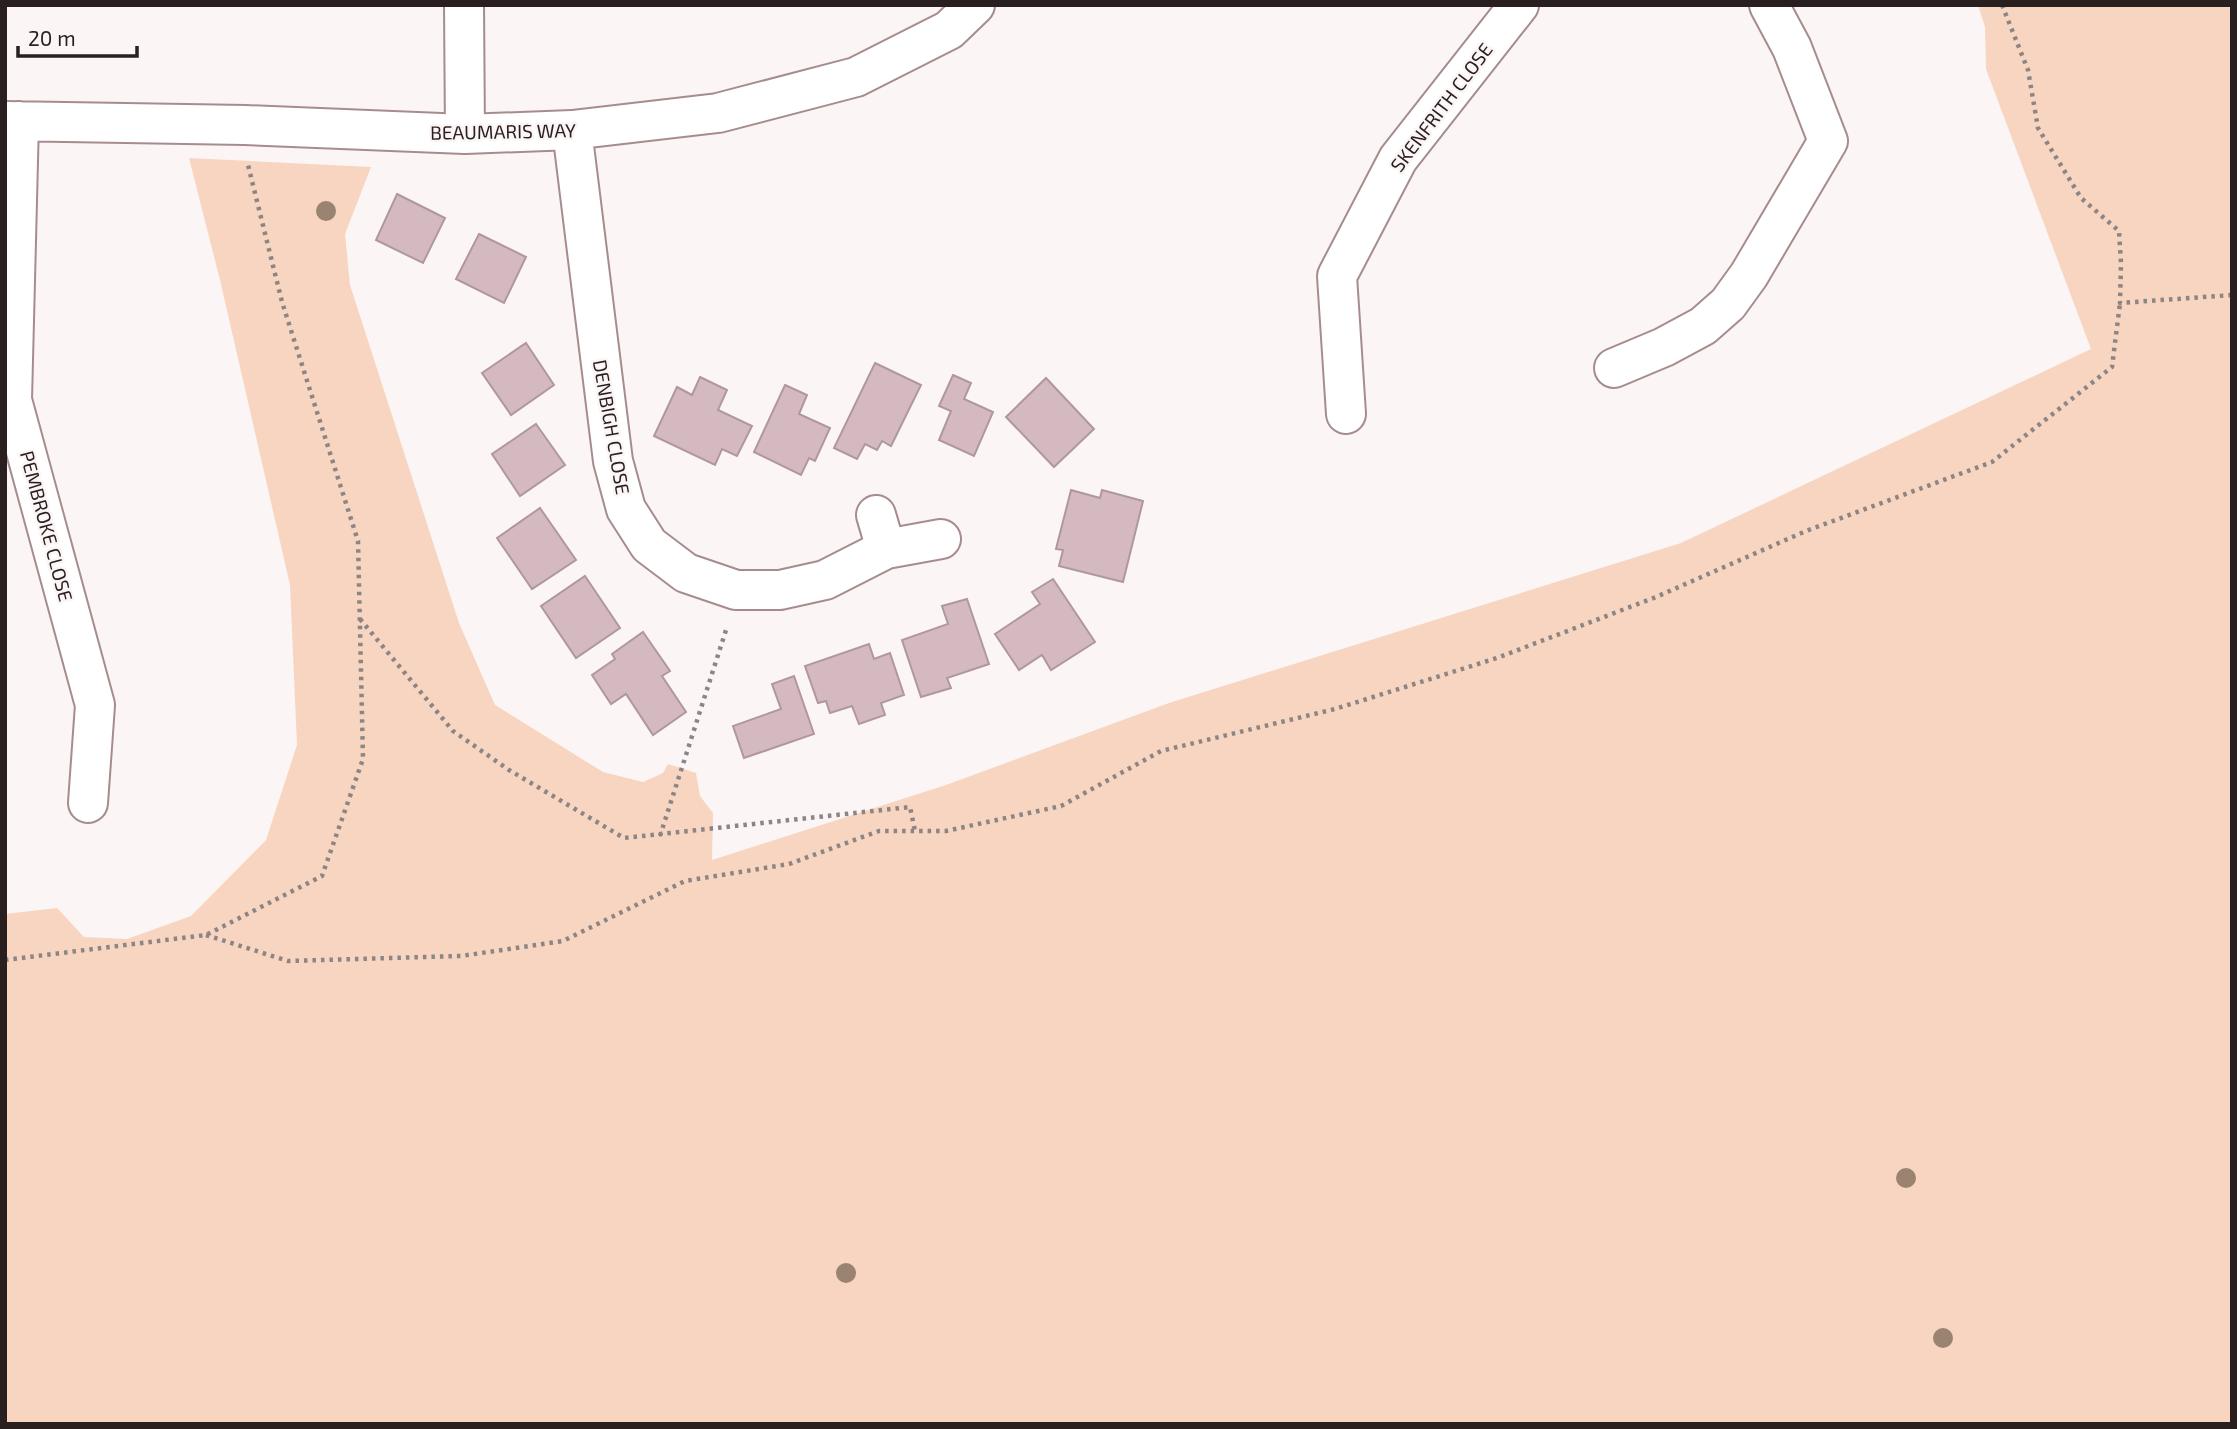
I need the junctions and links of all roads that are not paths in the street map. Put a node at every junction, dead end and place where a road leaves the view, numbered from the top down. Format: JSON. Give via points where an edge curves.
{"nodes":[{"id":1,"x":464,"y":5,"type":"edge"},
{"id":2,"x":975,"y":5,"type":"edge"},
{"id":3,"x":1519,"y":5,"type":"edge"},
{"id":4,"x":1769,"y":5,"type":"edge"},
{"id":5,"x":12,"y":121,"type":"edge"},
{"id":6,"x":572,"y":130,"type":"junction"},
{"id":7,"x":465,"y":134,"type":"junction"},
{"id":8,"x":1614,"y":368,"type":"dead end"},
{"id":9,"x":1346,"y":414,"type":"dead end"},
{"id":10,"x":941,"y":540,"type":"dead end"},
{"id":11,"x":88,"y":803,"type":"dead end"}],
"edges":[{"from":1,"to":7,"type":"street"},
{"from":2,"to":6,"type":"street","name":"BEAUMARIS WAY","via":[[949,30],[856,77],[718,113]]},
{"from":3,"to":9,"type":"street","name":"SKENFRITH CLOSE","via":[[1398,159],[1337,276]]},
{"from":4,"to":8,"type":"street","via":[[1792,48],[1828,141],[1728,304],[1703,326]]},
{"from":5,"to":7,"type":"street","name":"BEAUMARIS WAY"},
{"from":5,"to":11,"type":"street","name":"PEMBROKE CLOSE","via":[[12,400],[95,705]]},
{"from":6,"to":7,"type":"street","name":"BEAUMARIS WAY"},
{"from":6,"to":10,"type":"street","name":"DENBIGH CLOSE","via":[[613,461],[626,509],[649,545],[686,573],[736,590],[780,590],[825,580],[881,532]]}]}
